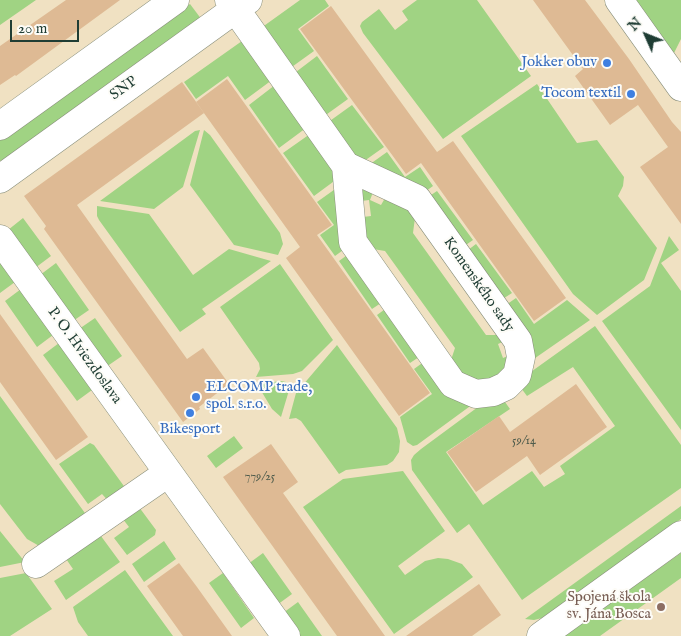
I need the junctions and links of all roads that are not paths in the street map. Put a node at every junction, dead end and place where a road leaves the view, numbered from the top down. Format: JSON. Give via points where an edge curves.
{"nodes":[{"id":1,"x":175,"y":0,"type":"edge"},
{"id":2,"x":618,"y":0,"type":"edge"},
{"id":3,"x":238,"y":3,"type":"edge"},
{"id":4,"x":681,"y":86,"type":"edge"},
{"id":5,"x":0,"y":126,"type":"edge"},
{"id":6,"x":346,"y":166,"type":"junction"},
{"id":7,"x":0,"y":179,"type":"edge"},
{"id":8,"x":0,"y":239,"type":"edge"},
{"id":9,"x":168,"y":473,"type":"junction"},
{"id":10,"x":681,"y":535,"type":"edge"},
{"id":11,"x":36,"y":564,"type":"dead end"},
{"id":12,"x":286,"y":636,"type":"edge"},
{"id":13,"x":541,"y":636,"type":"edge"}],
"edges":[{"from":1,"to":5,"type":"street"},
{"from":2,"to":4,"type":"street"},
{"from":3,"to":6,"type":"street","name":"Komenského sady"},
{"from":3,"to":7,"type":"street","name":"SNP"},
{"from":6,"to":6,"type":"street","name":"Komenského sady","via":[[353,242],[453,384],[476,394],[506,386],[516,375],[521,357],[518,341],[417,199]]},
{"from":8,"to":9,"type":"street","name":"P. O. Hviezdoslava"},
{"from":9,"to":11,"type":"street"},
{"from":9,"to":12,"type":"street","name":"P. O. Hviezdoslava"},
{"from":10,"to":13,"type":"street"}]}
